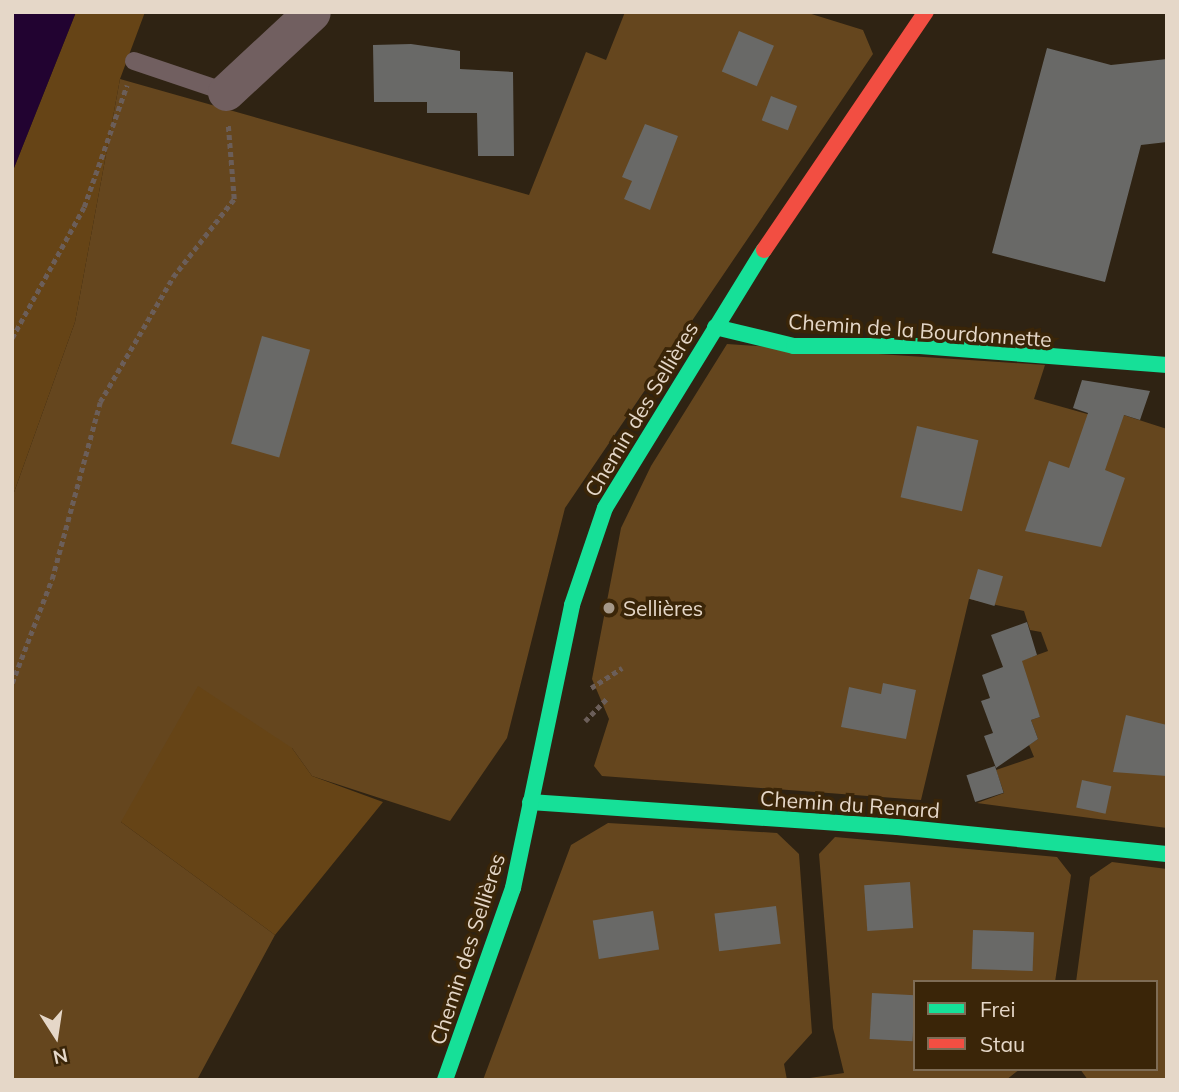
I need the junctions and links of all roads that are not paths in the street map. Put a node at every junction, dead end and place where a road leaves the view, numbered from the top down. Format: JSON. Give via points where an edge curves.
{"nodes":[{"id":1,"x":312,"y":12,"type":"edge"},
{"id":2,"x":926,"y":12,"type":"edge"},
{"id":3,"x":134,"y":61,"type":"road end"},
{"id":4,"x":226,"y":92,"type":"joint"},
{"id":5,"x":715,"y":327,"type":"junction"},
{"id":6,"x":1167,"y":365,"type":"edge"},
{"id":7,"x":530,"y":802,"type":"junction"},
{"id":8,"x":1167,"y":854,"type":"edge"},
{"id":9,"x":445,"y":1080,"type":"edge"}],
"edges":[{"from":1,"to":4,"type":"street"},
{"from":2,"to":5,"type":"street","name":"Chemin des Sellières"},
{"from":3,"to":4,"type":"lane"},
{"from":5,"to":6,"type":"street","name":"Chemin de la Bourdonnette","via":[[794,346],[920,346]]},
{"from":5,"to":7,"type":"street","name":"Chemin des Sellières","via":[[628,464],[589,548]]},
{"from":7,"to":8,"type":"street","name":"Chemin du Renard","via":[[897,827]]},
{"from":7,"to":9,"type":"street","name":"Chemin des Sellières","via":[[513,888]]}]}
